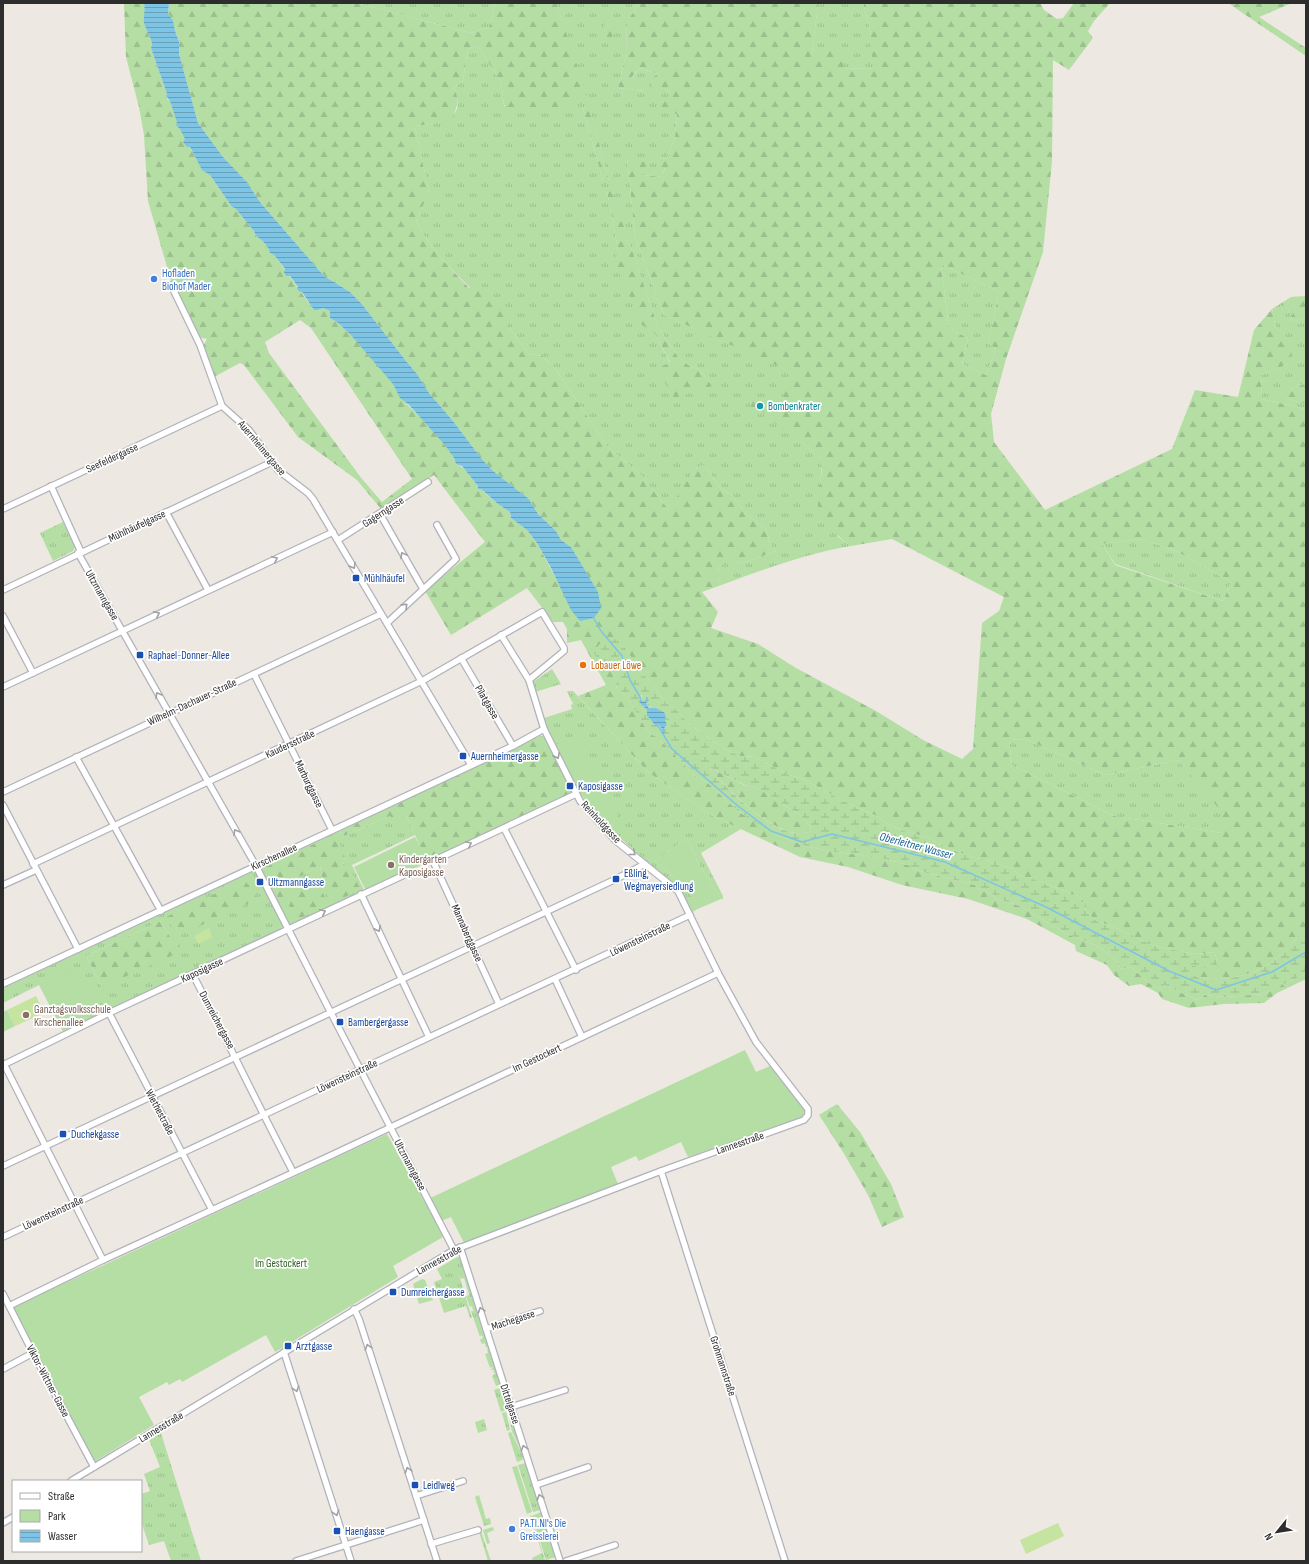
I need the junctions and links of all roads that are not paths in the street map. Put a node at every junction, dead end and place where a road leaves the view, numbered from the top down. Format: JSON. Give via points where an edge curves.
{"nodes":[{"id":1,"x":171,"y":285,"type":"dead end"},
{"id":2,"x":222,"y":406,"type":"junction"},
{"id":3,"x":272,"y":462,"type":"junction"},
{"id":4,"x":428,"y":482,"type":"dead end"},
{"id":5,"x":51,"y":486,"type":"junction"},
{"id":6,"x":3,"y":510,"type":"edge"},
{"id":7,"x":166,"y":512,"type":"junction"},
{"id":8,"x":380,"y":514,"type":"junction"},
{"id":9,"x":437,"y":525,"type":"dead end"},
{"id":10,"x":333,"y":532,"type":"junction"},
{"id":11,"x":338,"y":540,"type":"junction"},
{"id":12,"x":80,"y":553,"type":"junction"},
{"id":13,"x":423,"y":589,"type":"junction"},
{"id":14,"x":3,"y":590,"type":"edge"},
{"id":15,"x":208,"y":590,"type":"junction"},
{"id":16,"x":381,"y":614,"type":"junction"},
{"id":17,"x":3,"y":616,"type":"edge"},
{"id":18,"x":387,"y":623,"type":"junction"},
{"id":19,"x":122,"y":631,"type":"junction"},
{"id":20,"x":501,"y":635,"type":"junction"},
{"id":21,"x":461,"y":658,"type":"junction"},
{"id":22,"x":34,"y":673,"type":"junction"},
{"id":23,"x":254,"y":674,"type":"junction"},
{"id":24,"x":529,"y":680,"type":"junction"},
{"id":25,"x":422,"y":682,"type":"junction"},
{"id":26,"x":3,"y":687,"type":"edge"},
{"id":27,"x":168,"y":713,"type":"junction"},
{"id":28,"x":544,"y":729,"type":"junction"},
{"id":29,"x":290,"y":744,"type":"junction"},
{"id":30,"x":513,"y":746,"type":"junction"},
{"id":31,"x":76,"y":756,"type":"junction"},
{"id":32,"x":471,"y":765,"type":"junction"},
{"id":33,"x":208,"y":782,"type":"junction"},
{"id":34,"x":3,"y":792,"type":"edge"},
{"id":35,"x":576,"y":794,"type":"junction"},
{"id":36,"x":3,"y":805,"type":"edge"},
{"id":37,"x":114,"y":826,"type":"junction"},
{"id":38,"x":504,"y":828,"type":"junction"},
{"id":39,"x":332,"y":830,"type":"junction"},
{"id":40,"x":645,"y":864,"type":"junction"},
{"id":41,"x":256,"y":866,"type":"junction"},
{"id":42,"x":35,"y":867,"type":"junction"},
{"id":43,"x":402,"y":876,"type":"dead end"},
{"id":44,"x":3,"y":885,"type":"edge"},
{"id":45,"x":361,"y":894,"type":"junction"},
{"id":46,"x":161,"y":911,"type":"junction"},
{"id":47,"x":546,"y":912,"type":"junction"},
{"id":48,"x":690,"y":915,"type":"junction"},
{"id":49,"x":288,"y":929,"type":"junction"},
{"id":50,"x":473,"y":946,"type":"junction"},
{"id":51,"x":78,"y":949,"type":"junction"},
{"id":52,"x":576,"y":970,"type":"junction"},
{"id":53,"x":718,"y":973,"type":"junction"},
{"id":54,"x":193,"y":975,"type":"junction"},
{"id":55,"x":555,"y":979,"type":"junction"},
{"id":56,"x":402,"y":980,"type":"junction"},
{"id":57,"x":3,"y":984,"type":"edge"},
{"id":58,"x":499,"y":1004,"type":"junction"},
{"id":59,"x":109,"y":1013,"type":"junction"},
{"id":60,"x":331,"y":1013,"type":"junction"},
{"id":61,"x":429,"y":1037,"type":"junction"},
{"id":62,"x":582,"y":1037,"type":"junction"},
{"id":63,"x":236,"y":1057,"type":"junction"},
{"id":64,"x":3,"y":1064,"type":"edge"},
{"id":65,"x":360,"y":1070,"type":"junction"},
{"id":66,"x":152,"y":1096,"type":"junction"},
{"id":67,"x":808,"y":1108,"type":"joint"},
{"id":68,"x":263,"y":1115,"type":"junction"},
{"id":69,"x":390,"y":1127,"type":"junction"},
{"id":70,"x":45,"y":1146,"type":"junction"},
{"id":71,"x":182,"y":1153,"type":"junction"},
{"id":72,"x":3,"y":1166,"type":"edge"},
{"id":73,"x":661,"y":1170,"type":"junction"},
{"id":74,"x":294,"y":1172,"type":"junction"},
{"id":75,"x":74,"y":1203,"type":"junction"},
{"id":76,"x":212,"y":1210,"type":"junction"},
{"id":77,"x":3,"y":1237,"type":"edge"},
{"id":78,"x":457,"y":1248,"type":"junction"},
{"id":79,"x":103,"y":1260,"type":"junction"},
{"id":80,"x":3,"y":1294,"type":"edge"},
{"id":81,"x":9,"y":1306,"type":"junction"},
{"id":82,"x":354,"y":1309,"type":"junction"},
{"id":83,"x":540,"y":1311,"type":"dead end"},
{"id":84,"x":486,"y":1329,"type":"junction"},
{"id":85,"x":284,"y":1352,"type":"junction"},
{"id":86,"x":32,"y":1353,"type":"junction"},
{"id":87,"x":3,"y":1368,"type":"edge"},
{"id":88,"x":565,"y":1390,"type":"dead end"},
{"id":89,"x":511,"y":1407,"type":"junction"},
{"id":90,"x":94,"y":1467,"type":"junction"},
{"id":91,"x":588,"y":1467,"type":"dead end"},
{"id":92,"x":73,"y":1480,"type":"edge"},
{"id":93,"x":463,"y":1481,"type":"dead end"},
{"id":94,"x":536,"y":1485,"type":"junction"},
{"id":95,"x":416,"y":1496,"type":"junction"},
{"id":96,"x":12,"y":1518,"type":"edge"},
{"id":97,"x":424,"y":1520,"type":"junction"},
{"id":98,"x":3,"y":1523,"type":"edge"},
{"id":99,"x":478,"y":1530,"type":"dead end"},
{"id":100,"x":431,"y":1544,"type":"junction"},
{"id":101,"x":346,"y":1545,"type":"junction"},
{"id":102,"x":615,"y":1545,"type":"dead end"},
{"id":103,"x":296,"y":1561,"type":"edge"},
{"id":104,"x":351,"y":1561,"type":"edge"},
{"id":105,"x":436,"y":1561,"type":"edge"},
{"id":106,"x":560,"y":1561,"type":"edge"},
{"id":107,"x":566,"y":1561,"type":"edge"},
{"id":108,"x":785,"y":1561,"type":"edge"}],
"edges":[{"from":1,"to":2,"type":"street","name":"Auernheimergasse","via":[[200,345]]},
{"from":2,"to":3,"type":"street","name":"Auernheimergasse","via":[[250,430]]},
{"from":2,"to":5,"type":"street","name":"Seefeldergasse"},
{"from":3,"to":7,"type":"street","name":"Mühlhäufelgasse"},
{"from":3,"to":10,"type":"street","name":"Auernheimergasse","via":[[278,470],[308,493]]},
{"from":4,"to":8,"type":"street","name":"Gagerngasse"},
{"from":5,"to":6,"type":"street","name":"Seefeldergasse"},
{"from":5,"to":12,"type":"street","name":"Ultzmanngasse"},
{"from":7,"to":12,"type":"street","name":"Mühlhäufelgasse"},
{"from":7,"to":15,"type":"street"},
{"from":8,"to":11,"type":"street","name":"Gagerngasse"},
{"from":13,"to":8,"type":"street","one_way":true},
{"from":9,"to":13,"type":"street","via":[[456,559]]},
{"from":10,"to":11,"type":"street","name":"Auernheimergasse"},
{"from":15,"to":10,"type":"street","one_way":true},
{"from":11,"to":16,"type":"street","name":"Auernheimergasse","one_way":true},
{"from":12,"to":14,"type":"street","name":"Mühlhäufelgasse"},
{"from":12,"to":19,"type":"street","name":"Ultzmanngasse"},
{"from":18,"to":13,"type":"street","one_way":true},
{"from":19,"to":15,"type":"street","one_way":true},
{"from":16,"to":18,"type":"street","name":"Auernheimergasse"},
{"from":16,"to":23,"type":"street","name":"Wilhelm-Dachauer-Straße"},
{"from":17,"to":22,"type":"street"},
{"from":18,"to":25,"type":"street","name":"Auernheimergasse"},
{"from":19,"to":22,"type":"street"},
{"from":27,"to":19,"type":"street","name":"Ultzmanngasse","one_way":true},
{"from":20,"to":21,"type":"street","name":"Kaudersstraße"},
{"from":20,"to":24,"type":"street","name":"Reinholdgasse"},
{"from":20,"to":24,"type":"street","name":"Kaudersstraße","via":[[542,612],[564,651]]},
{"from":21,"to":25,"type":"street","name":"Kaudersstraße"},
{"from":21,"to":30,"type":"street","name":"Pilatgasse"},
{"from":22,"to":26,"type":"street"},
{"from":23,"to":27,"type":"street","name":"Wilhelm-Dachauer-Straße"},
{"from":23,"to":29,"type":"street","name":"Marburggasse"},
{"from":24,"to":28,"type":"street","name":"Reinholdgasse"},
{"from":25,"to":29,"type":"street","name":"Kaudersstraße"},
{"from":25,"to":32,"type":"street","name":"Auernheimergasse"},
{"from":27,"to":31,"type":"street","name":"Wilhelm-Dachauer-Straße"},
{"from":27,"to":33,"type":"street","name":"Ultzmanngasse"},
{"from":28,"to":30,"type":"street","name":"Kirschenallee"},
{"from":28,"to":35,"type":"street","name":"Reinholdgasse","one_way":true},
{"from":29,"to":33,"type":"street","name":"Kaudersstraße"},
{"from":29,"to":39,"type":"street","name":"Marburggasse"},
{"from":30,"to":32,"type":"street","name":"Kirschenallee"},
{"from":31,"to":34,"type":"street","name":"Wilhelm-Dachauer-Straße"},
{"from":31,"to":37,"type":"street"},
{"from":32,"to":39,"type":"street","name":"Kirschenallee"},
{"from":33,"to":37,"type":"street","name":"Kaudersstraße"},
{"from":41,"to":33,"type":"street","name":"Ultzmanngasse","one_way":true},
{"from":35,"to":38,"type":"street"},
{"from":35,"to":40,"type":"street","name":"Reinholdgasse","one_way":true,"via":[[616,841]]},
{"from":36,"to":42,"type":"street"},
{"from":37,"to":42,"type":"street","name":"Kaudersstraße"},
{"from":37,"to":46,"type":"street"},
{"from":38,"to":47,"type":"street"},
{"from":50,"to":38,"type":"street","name":"Mannaberggasse","one_way":true,"via":[[434,861]]},
{"from":39,"to":41,"type":"street","name":"Kirschenallee"},
{"from":40,"to":47,"type":"street"},
{"from":40,"to":48,"type":"street","name":"Reinholdgasse","via":[[678,891]]},
{"from":41,"to":46,"type":"street","name":"Kirschenallee"},
{"from":41,"to":49,"type":"street","name":"Ultzmanngasse"},
{"from":42,"to":44,"type":"street","name":"Kaudersstraße"},
{"from":42,"to":51,"type":"street"},
{"from":43,"to":45,"type":"street","name":"Kaposigasse"},
{"from":49,"to":45,"type":"street","name":"Kaposigasse","one_way":true},
{"from":45,"to":56,"type":"street","one_way":true},
{"from":46,"to":51,"type":"street","name":"Kirschenallee"},
{"from":47,"to":50,"type":"street"},
{"from":47,"to":52,"type":"street"},
{"from":48,"to":52,"type":"street","name":"Löwensteinstraße"},
{"from":48,"to":53,"type":"street","name":"Reinholdgasse"},
{"from":49,"to":54,"type":"street","name":"Kaposigasse"},
{"from":49,"to":60,"type":"street","name":"Ultzmanngasse"},
{"from":50,"to":56,"type":"street"},
{"from":50,"to":58,"type":"street","name":"Mannaberggasse"},
{"from":51,"to":57,"type":"street","name":"Kirschenallee"},
{"from":52,"to":55,"type":"street","name":"Löwensteinstraße"},
{"from":53,"to":62,"type":"street","name":"Im Gestockert"},
{"from":53,"to":67,"type":"street","name":"Reinholdgasse","via":[[756,1042]]},
{"from":54,"to":59,"type":"street","name":"Kaposigasse"},
{"from":54,"to":63,"type":"street","name":"Dumreichergasse"},
{"from":55,"to":58,"type":"street","name":"Löwensteinstraße"},
{"from":55,"to":62,"type":"street"},
{"from":56,"to":60,"type":"street"},
{"from":56,"to":61,"type":"street"},
{"from":58,"to":61,"type":"street","name":"Löwensteinstraße"},
{"from":59,"to":64,"type":"street","name":"Kaposigasse"},
{"from":59,"to":66,"type":"street","name":"Wiethestraße"},
{"from":60,"to":63,"type":"street"},
{"from":60,"to":65,"type":"street","name":"Ultzmanngasse"},
{"from":61,"to":65,"type":"street","name":"Löwensteinstraße"},
{"from":62,"to":69,"type":"street","name":"Im Gestockert"},
{"from":63,"to":66,"type":"street"},
{"from":63,"to":68,"type":"street","name":"Dumreichergasse"},
{"from":64,"to":70,"type":"street"},
{"from":65,"to":68,"type":"street","name":"Löwensteinstraße"},
{"from":65,"to":69,"type":"street","name":"Ultzmanngasse"},
{"from":66,"to":70,"type":"street"},
{"from":66,"to":71,"type":"street","name":"Wiethestraße"},
{"from":67,"to":73,"type":"street","name":"Lannesstraße","via":[[808,1115],[804,1120]]},
{"from":68,"to":71,"type":"street","name":"Löwensteinstraße"},
{"from":68,"to":74,"type":"street","name":"Dumreichergasse"},
{"from":69,"to":74,"type":"street","name":"Im Gestockert"},
{"from":69,"to":78,"type":"street","name":"Ultzmanngasse"},
{"from":70,"to":72,"type":"street"},
{"from":70,"to":75,"type":"street"},
{"from":71,"to":75,"type":"street","name":"Löwensteinstraße"},
{"from":71,"to":76,"type":"street","name":"Wiethestraße"},
{"from":73,"to":78,"type":"street","name":"Lannesstraße"},
{"from":73,"to":108,"type":"street","name":"Grohmannstraße"},
{"from":74,"to":76,"type":"street","name":"Im Gestockert"},
{"from":75,"to":77,"type":"street","name":"Löwensteinstraße"},
{"from":75,"to":79,"type":"street"},
{"from":76,"to":79,"type":"street","name":"Im Gestockert"},
{"from":78,"to":82,"type":"street","name":"Lannesstraße"},
{"from":84,"to":78,"type":"street","name":"Dittelgasse","one_way":true},
{"from":79,"to":81,"type":"street","name":"Im Gestockert"},
{"from":80,"to":81,"type":"street","name":"Viktor-Wittner-Gasse"},
{"from":81,"to":86,"type":"street","name":"Viktor-Wittner-Gasse"},
{"from":82,"to":85,"type":"street","name":"Lannesstraße"},
{"from":95,"to":82,"type":"street","one_way":true},
{"from":83,"to":84,"type":"street","name":"Machegasse"},
{"from":84,"to":89,"type":"street","name":"Dittelgasse"},
{"from":85,"to":90,"type":"street","name":"Lannesstraße"},
{"from":85,"to":101,"type":"street","one_way":true},
{"from":86,"to":87,"type":"street"},
{"from":86,"to":90,"type":"street","name":"Viktor-Wittner-Gasse"},
{"from":88,"to":89,"type":"street"},
{"from":94,"to":89,"type":"street","name":"Dittelgasse","one_way":true},
{"from":90,"to":92,"type":"street","name":"Lannesstraße"},
{"from":91,"to":94,"type":"street"},
{"from":93,"to":95,"type":"street"},
{"from":106,"to":94,"type":"street","name":"Dittelgasse","one_way":true},
{"from":95,"to":97,"type":"street"},
{"from":96,"to":98,"type":"street"},
{"from":97,"to":100,"type":"street"},
{"from":97,"to":101,"type":"street"},
{"from":99,"to":100,"type":"street"},
{"from":100,"to":105,"type":"street"},
{"from":101,"to":103,"type":"street"},
{"from":101,"to":104,"type":"street"},
{"from":102,"to":107,"type":"street"}]}
